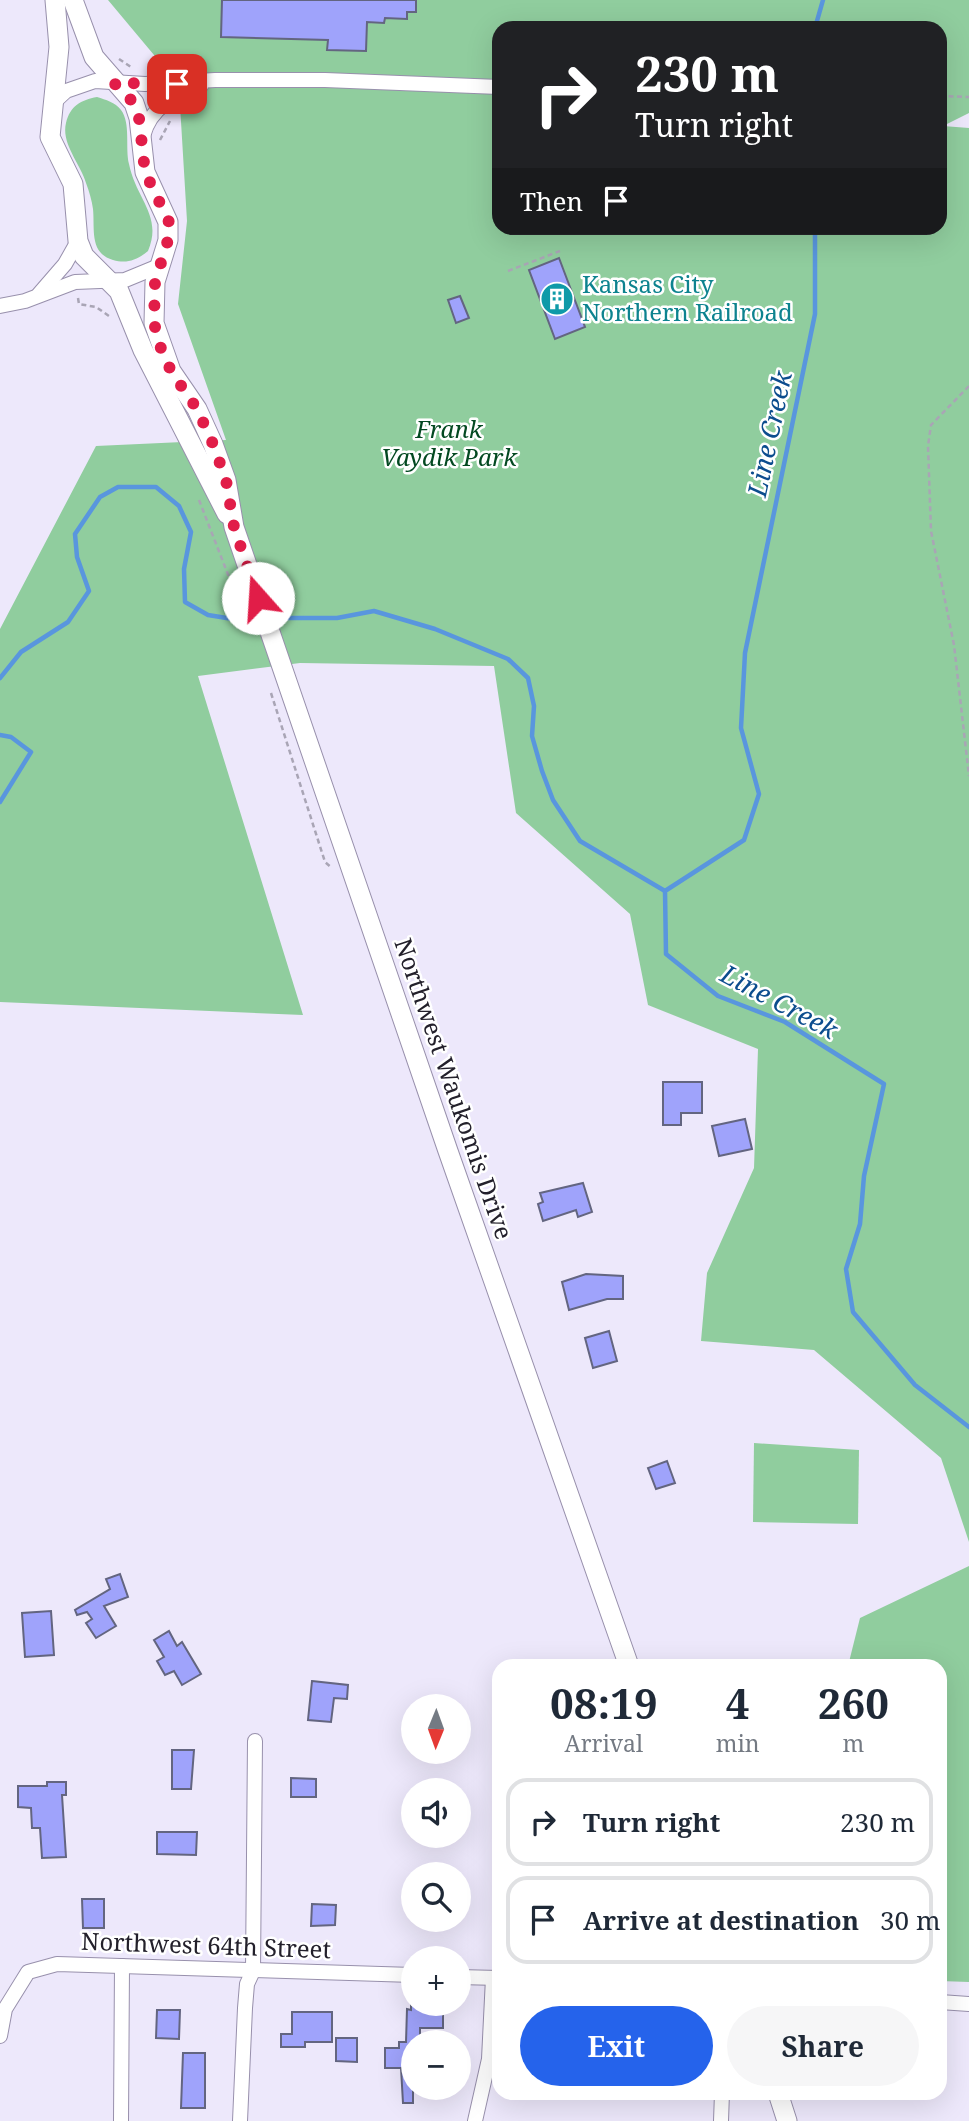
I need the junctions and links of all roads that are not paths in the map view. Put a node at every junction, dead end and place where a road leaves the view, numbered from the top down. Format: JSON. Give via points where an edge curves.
{"nodes":[{"id":1,"x":55,"y":0,"type":"edge"},
{"id":2,"x":73,"y":0,"type":"edge"},
{"id":3,"x":215,"y":80,"type":"junction"},
{"id":4,"x":114,"y":83,"type":"junction"},
{"id":5,"x":492,"y":88,"type":"edge"},
{"id":6,"x":52,"y":104,"type":"junction"},
{"id":7,"x":141,"y":145,"type":"junction"},
{"id":8,"x":78,"y":241,"type":"junction"},
{"id":9,"x":159,"y":266,"type":"junction"},
{"id":10,"x":110,"y":281,"type":"junction"},
{"id":11,"x":38,"y":295,"type":"junction"},
{"id":12,"x":0,"y":306,"type":"edge"},
{"id":13,"x":234,"y":527,"type":"junction"},
{"id":14,"x":627,"y":1659,"type":"edge"},
{"id":15,"x":255,"y":1741,"type":"dead end"},
{"id":16,"x":122,"y":1966,"type":"junction"},
{"id":17,"x":253,"y":1971,"type":"junction"},
{"id":18,"x":401,"y":1975,"type":"edge"},
{"id":19,"x":471,"y":1977,"type":"edge"},
{"id":20,"x":492,"y":1978,"type":"edge"},
{"id":21,"x":947,"y":2002,"type":"edge"},
{"id":22,"x":969,"y":2004,"type":"edge"},
{"id":23,"x":492,"y":2024,"type":"edge"},
{"id":24,"x":0,"y":2036,"type":"edge"},
{"id":25,"x":722,"y":2100,"type":"edge"},
{"id":26,"x":780,"y":2100,"type":"edge"},
{"id":27,"x":121,"y":2121,"type":"edge"},
{"id":28,"x":240,"y":2121,"type":"edge"},
{"id":29,"x":475,"y":2121,"type":"edge"},
{"id":30,"x":721,"y":2121,"type":"edge"},
{"id":31,"x":787,"y":2121,"type":"edge"}],
"edges":[{"from":1,"to":6,"type":"main road","name":"Northwest Waukomis Drive","via":[[59,47]]},
{"from":2,"to":4,"type":"main road","name":"Northwest Waukomis Drive","via":[[94,57]]},
{"from":3,"to":4,"type":"street"},
{"from":3,"to":5,"type":"street"},
{"from":3,"to":7,"type":"street","via":[[163,104],[147,123]]},
{"from":4,"to":6,"type":"street","via":[[78,85]]},
{"from":4,"to":7,"type":"main road","name":"Northwest Waukomis Drive","via":[[134,103]]},
{"from":6,"to":8,"type":"main road","name":"Northwest Waukomis Drive","via":[[50,137],[73,184]]},
{"from":7,"to":9,"type":"main road","name":"Northwest Waukomis Drive","via":[[145,172],[169,222]]},
{"from":8,"to":10,"type":"main road","name":"Northwest Waukomis Drive","via":[[84,256]]},
{"from":8,"to":11,"type":"street"},
{"from":9,"to":10,"type":"street"},
{"from":9,"to":13,"type":"main road","name":"Northwest Waukomis Drive","via":[[154,323],[160,346],[213,444],[226,480]]},
{"from":10,"to":11,"type":"street","via":[[75,282]]},
{"from":10,"to":13,"type":"main road","name":"Northwest Waukomis Drive","via":[[130,311],[143,350]]},
{"from":11,"to":12,"type":"street"},
{"from":13,"to":14,"type":"main road","name":"Northwest Waukomis Drive"},
{"from":15,"to":17,"type":"street"},
{"from":16,"to":17,"type":"street","name":"Northwest 64th Street"},
{"from":16,"to":24,"type":"street","name":"Northwest 64th Street","via":[[57,1964],[28,1972],[5,2009]]},
{"from":16,"to":27,"type":"street"},
{"from":17,"to":18,"type":"street","name":"Northwest 64th Street"},
{"from":17,"to":28,"type":"street","via":[[247,1984]]},
{"from":19,"to":20,"type":"street"},
{"from":21,"to":22,"type":"street"},
{"from":23,"to":29,"type":"street"},
{"from":25,"to":30,"type":"street"},
{"from":26,"to":31,"type":"main road"}]}
